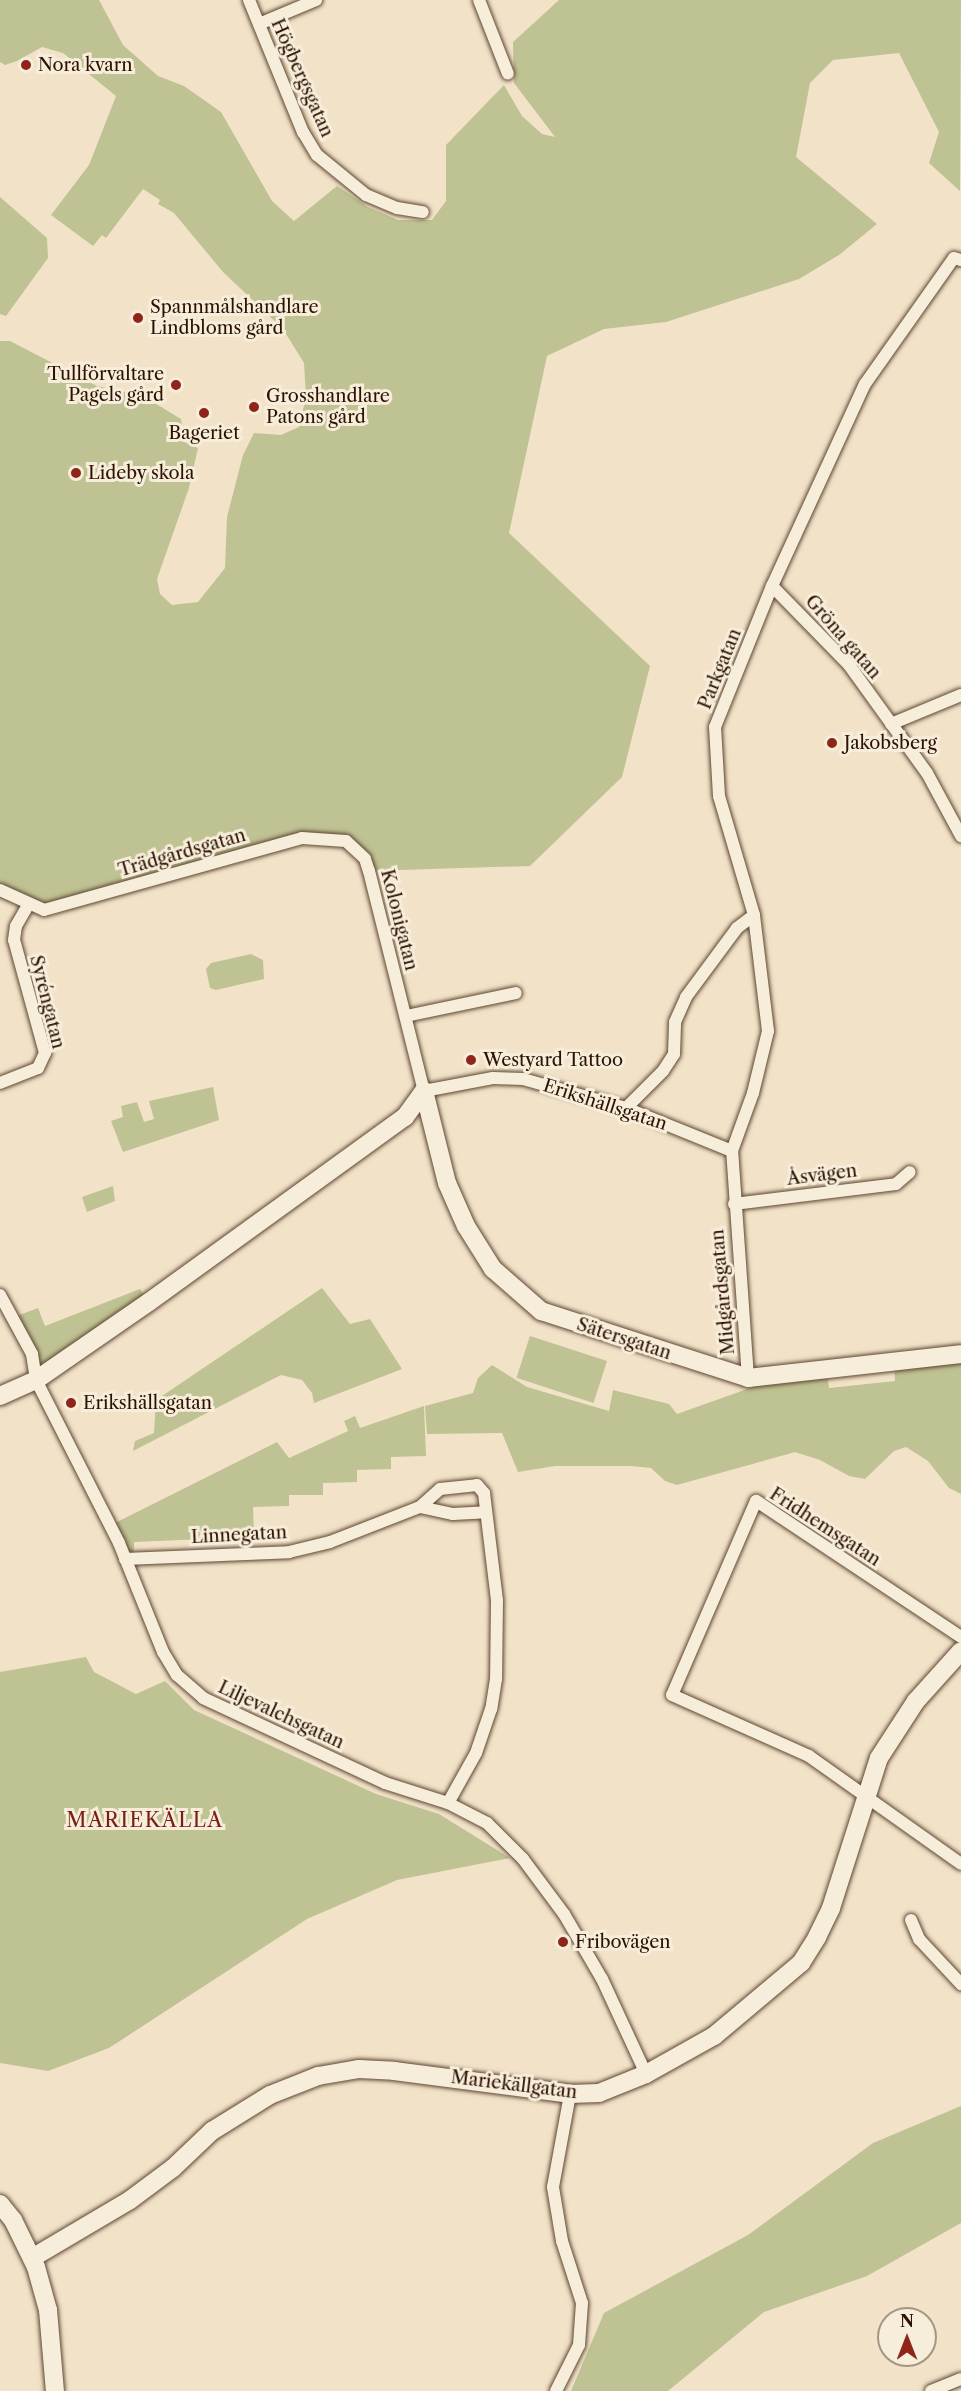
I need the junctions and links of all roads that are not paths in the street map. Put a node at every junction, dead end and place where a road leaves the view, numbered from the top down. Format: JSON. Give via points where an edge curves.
{"nodes":[{"id":1,"x":249,"y":0,"type":"edge"},
{"id":2,"x":316,"y":0,"type":"edge"},
{"id":3,"x":479,"y":0,"type":"edge"},
{"id":4,"x":259,"y":24,"type":"junction"},
{"id":5,"x":508,"y":74,"type":"dead end"},
{"id":6,"x":423,"y":212,"type":"dead end"},
{"id":7,"x":957,"y":259,"type":"edge"},
{"id":8,"x":772,"y":586,"type":"junction"},
{"id":9,"x":961,"y":695,"type":"edge"},
{"id":10,"x":891,"y":724,"type":"junction"},
{"id":11,"x":961,"y":836,"type":"edge"},
{"id":12,"x":346,"y":841,"type":"joint"},
{"id":13,"x":0,"y":890,"type":"edge"},
{"id":14,"x":28,"y":905,"type":"junction"},
{"id":15,"x":754,"y":915,"type":"junction"},
{"id":16,"x":516,"y":993,"type":"dead end"},
{"id":17,"x":406,"y":1016,"type":"junction"},
{"id":18,"x":0,"y":1083,"type":"edge"},
{"id":19,"x":424,"y":1091,"type":"junction"},
{"id":20,"x":626,"y":1108,"type":"junction"},
{"id":21,"x":732,"y":1151,"type":"junction"},
{"id":22,"x":910,"y":1172,"type":"dead end"},
{"id":23,"x":734,"y":1204,"type":"junction"},
{"id":24,"x":0,"y":1295,"type":"edge"},
{"id":25,"x":961,"y":1354,"type":"edge"},
{"id":26,"x":748,"y":1377,"type":"junction"},
{"id":27,"x":36,"y":1380,"type":"junction"},
{"id":28,"x":0,"y":1396,"type":"edge"},
{"id":29,"x":420,"y":1507,"type":"junction"},
{"id":30,"x":486,"y":1512,"type":"junction"},
{"id":31,"x":125,"y":1559,"type":"junction"},
{"id":32,"x":961,"y":1637,"type":"edge"},
{"id":33,"x":961,"y":1651,"type":"edge"},
{"id":34,"x":865,"y":1798,"type":"junction"},
{"id":35,"x":448,"y":1803,"type":"junction"},
{"id":36,"x":961,"y":1864,"type":"edge"},
{"id":37,"x":911,"y":1920,"type":"dead end"},
{"id":38,"x":961,"y":1984,"type":"edge"},
{"id":39,"x":646,"y":2074,"type":"junction"},
{"id":40,"x":570,"y":2094,"type":"junction"},
{"id":41,"x":0,"y":2204,"type":"edge"},
{"id":42,"x":32,"y":2258,"type":"junction"},
{"id":43,"x":961,"y":2379,"type":"edge"},
{"id":44,"x":55,"y":2391,"type":"edge"},
{"id":45,"x":556,"y":2391,"type":"edge"},
{"id":46,"x":931,"y":2391,"type":"edge"}],
"edges":[{"from":1,"to":4,"type":"street","name":"Högbergsgatan"},
{"from":2,"to":4,"type":"street"},
{"from":3,"to":5,"type":"street"},
{"from":4,"to":6,"type":"street","name":"Högbergsgatan","via":[[303,132],[317,155],[366,195],[397,208]]},
{"from":7,"to":8,"type":"street","name":"Parkgatan","via":[[865,384]]},
{"from":8,"to":10,"type":"street","name":"Gröna gatan","via":[[849,665]]},
{"from":8,"to":15,"type":"street","name":"Parkgatan","via":[[715,727],[719,796]]},
{"from":9,"to":10,"type":"street"},
{"from":10,"to":11,"type":"street","name":"Gröna gatan","via":[[927,773]]},
{"from":12,"to":14,"type":"street","name":"Trädgårdsgatan","via":[[302,838],[44,910]]},
{"from":12,"to":17,"type":"street","name":"Kolonigatan","via":[[365,859]]},
{"from":13,"to":14,"type":"street"},
{"from":14,"to":18,"type":"street","name":"Syréngatan","via":[[16,926],[14,940],[45,1053],[38,1068]]},
{"from":15,"to":20,"type":"street","via":[[737,928],[686,997],[675,1023],[674,1053],[663,1071]]},
{"from":15,"to":21,"type":"street","name":"Parkgatan","via":[[768,1031],[753,1093]]},
{"from":16,"to":17,"type":"street"},
{"from":17,"to":19,"type":"street","name":"Kolonigatan"},
{"from":19,"to":20,"type":"street","name":"Erikshällsgatan","via":[[508,1078]]},
{"from":19,"to":26,"type":"street","name":"Sätersgatan","via":[[447,1183],[466,1226],[493,1269],[528,1304],[624,1341]]},
{"from":19,"to":27,"type":"street","via":[[405,1117]]},
{"from":20,"to":21,"type":"street","name":"Erikshällsgatan"},
{"from":21,"to":23,"type":"street","name":"Parkgatan"},
{"from":22,"to":23,"type":"street","name":"Åsvägen","via":[[896,1184]]},
{"from":23,"to":26,"type":"street","name":"Midgårdsgatan"},
{"from":24,"to":27,"type":"street","name":"Liljevalchsgatan","via":[[32,1354]]},
{"from":25,"to":26,"type":"street","name":"Sätersgatan"},
{"from":27,"to":28,"type":"street"},
{"from":27,"to":31,"type":"street","name":"Liljevalchsgatan"},
{"from":29,"to":30,"type":"street","via":[[453,1514]]},
{"from":29,"to":30,"type":"street","name":"Linnegatan","via":[[440,1489],[458,1484],[477,1485],[484,1493]]},
{"from":29,"to":31,"type":"street","name":"Linnegatan","via":[[330,1542],[289,1552]]},
{"from":30,"to":35,"type":"street","name":"Linnegatan","via":[[497,1601],[496,1679],[491,1710],[476,1753]]},
{"from":31,"to":35,"type":"street","name":"Liljevalchsgatan","via":[[164,1652],[177,1675],[203,1698],[386,1783]]},
{"from":32,"to":34,"type":"street","name":"Fridhemsgatan","via":[[756,1502],[672,1695],[809,1756]]},
{"from":33,"to":34,"type":"street","name":"Mariekällgatan","via":[[897,1726],[879,1758]]},
{"from":34,"to":36,"type":"street"},
{"from":34,"to":39,"type":"street","name":"Mariekällgatan","via":[[831,1908],[801,1963],[714,2036]]},
{"from":35,"to":39,"type":"street","name":"Liljevalchsgatan","via":[[487,1823],[523,1859],[564,1914],[602,1979]]},
{"from":37,"to":38,"type":"street","via":[[919,1939]]},
{"from":39,"to":40,"type":"street","name":"Mariekällgatan","via":[[599,2093]]},
{"from":40,"to":42,"type":"street","name":"Mariekällgatan","via":[[394,2071],[359,2069],[318,2076],[270,2095],[212,2131],[173,2168],[130,2200]]},
{"from":40,"to":45,"type":"street","via":[[553,2187],[562,2241],[582,2303],[579,2345]]},
{"from":41,"to":42,"type":"street"},
{"from":42,"to":44,"type":"street","via":[[48,2310]]},
{"from":43,"to":46,"type":"street"}]}
